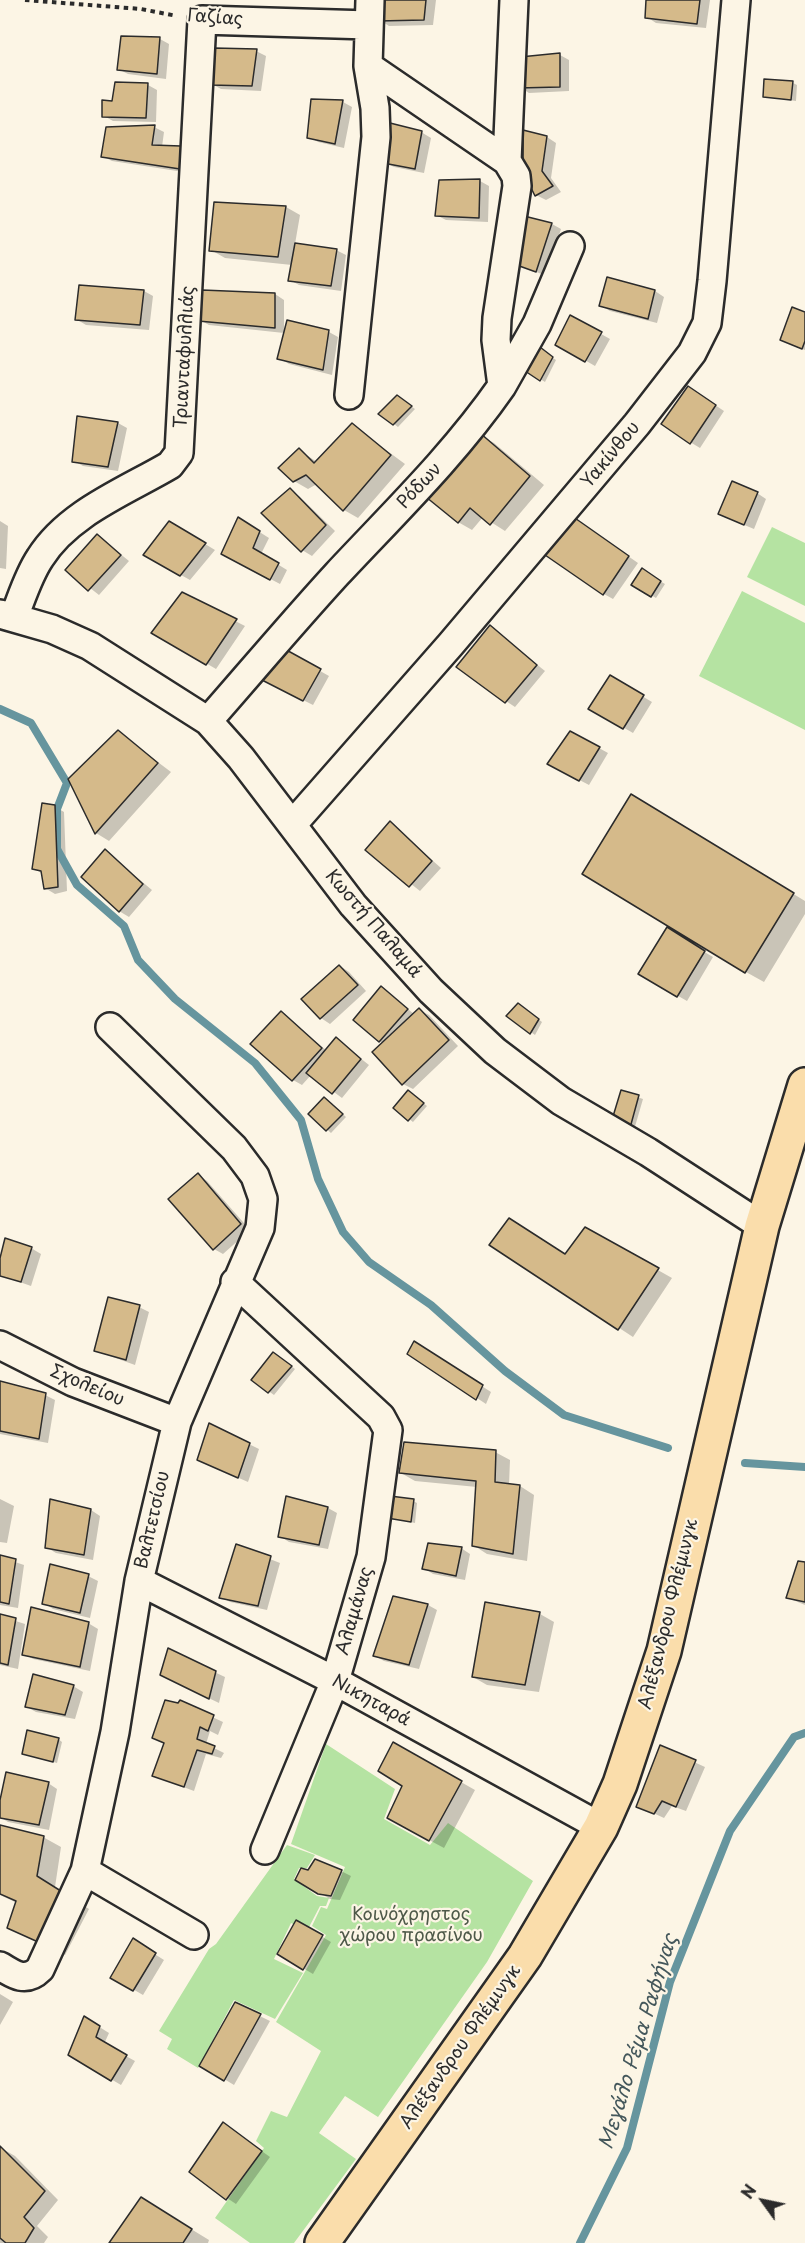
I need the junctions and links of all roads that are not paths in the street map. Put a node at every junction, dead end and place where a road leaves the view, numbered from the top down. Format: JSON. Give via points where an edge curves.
{"nodes":[{"id":1,"x":514,"y":0,"type":"edge"},
{"id":2,"x":736,"y":0,"type":"edge"},
{"id":3,"x":369,"y":12,"type":"edge"},
{"id":4,"x":202,"y":20,"type":"joint"},
{"id":5,"x":368,"y":66,"type":"junction"},
{"id":6,"x":507,"y":161,"type":"junction"},
{"id":7,"x":570,"y":246,"type":"dead end"},
{"id":8,"x":502,"y":386,"type":"junction"},
{"id":9,"x":350,"y":395,"type":"dead end"},
{"id":10,"x":7,"y":615,"type":"edge"},
{"id":11,"x":208,"y":721,"type":"junction"},
{"id":12,"x":292,"y":825,"type":"junction"},
{"id":13,"x":110,"y":1027,"type":"dead end"},
{"id":14,"x":805,"y":1085,"type":"edge"},
{"id":15,"x":762,"y":1226,"type":"junction"},
{"id":16,"x":235,"y":1282,"type":"junction"},
{"id":17,"x":0,"y":1345,"type":"edge"},
{"id":18,"x":177,"y":1422,"type":"junction"},
{"id":19,"x":139,"y":1581,"type":"junction"},
{"id":20,"x":335,"y":1681,"type":"junction"},
{"id":21,"x":601,"y":1827,"type":"junction"},
{"id":22,"x":265,"y":1850,"type":"dead end"},
{"id":23,"x":85,"y":1871,"type":"junction"},
{"id":24,"x":194,"y":1935,"type":"dead end"},
{"id":25,"x":0,"y":1966,"type":"edge"},
{"id":26,"x":321,"y":2243,"type":"edge"}],
"edges":[{"from":1,"to":6,"type":"street"},
{"from":2,"to":12,"type":"street","name":"Υακίνθου","via":[[707,323],[692,353],[452,644]]},
{"from":3,"to":4,"type":"street","name":"Γαζίας"},
{"from":3,"to":5,"type":"street"},
{"from":4,"to":10,"type":"street","name":"Τριανταφυλλιάς","via":[[180,453],[170,465],[73,522],[58,535],[40,557]]},
{"from":5,"to":6,"type":"street"},
{"from":5,"to":9,"type":"street","via":[[376,137]]},
{"from":6,"to":8,"type":"street","via":[[517,181],[497,318]]},
{"from":7,"to":8,"type":"street","name":"Ρόδων","via":[[537,324]]},
{"from":8,"to":11,"type":"street","name":"Ρόδων","via":[[437,469]]},
{"from":10,"to":11,"type":"street","name":"Κωστή Παλαμά","via":[[90,646]]},
{"from":11,"to":12,"type":"street","name":"Κωστή Παλαμά"},
{"from":12,"to":15,"type":"street","name":"Κωστή Παλαμά","via":[[353,905],[431,991],[495,1051],[561,1101]]},
{"from":13,"to":16,"type":"street","name":"Βαλτετσίου","via":[[234,1148],[255,1176],[263,1199],[260,1228]]},
{"from":14,"to":15,"type":"main road","name":"Αλέξανδρου Φλέμινγκ"},
{"from":15,"to":21,"type":"main road","name":"Αλέξανδρου Φλέμινγκ","via":[[664,1651],[636,1740]]},
{"from":16,"to":18,"type":"street","name":"Βαλτετσίου"},
{"from":16,"to":20,"type":"street","name":"Αλαμάνας","via":[[381,1417],[387,1430],[371,1557]]},
{"from":17,"to":18,"type":"street","name":"Σχολείου","via":[[73,1382]]},
{"from":18,"to":19,"type":"street","name":"Βαλτετσίου"},
{"from":19,"to":20,"type":"street","name":"Νικηταρά"},
{"from":19,"to":23,"type":"street","name":"Βαλτετσίου","via":[[115,1732]]},
{"from":20,"to":21,"type":"street","name":"Νικηταρά"},
{"from":20,"to":22,"type":"street","name":"Αλαμάνας"},
{"from":21,"to":26,"type":"main road","name":"Αλέξανδρου Φλέμινγκ","via":[[525,1956]]},
{"from":23,"to":24,"type":"street"},
{"from":23,"to":25,"type":"street","name":"Βαλτετσίου","via":[[40,1969],[21,1977]]}]}
